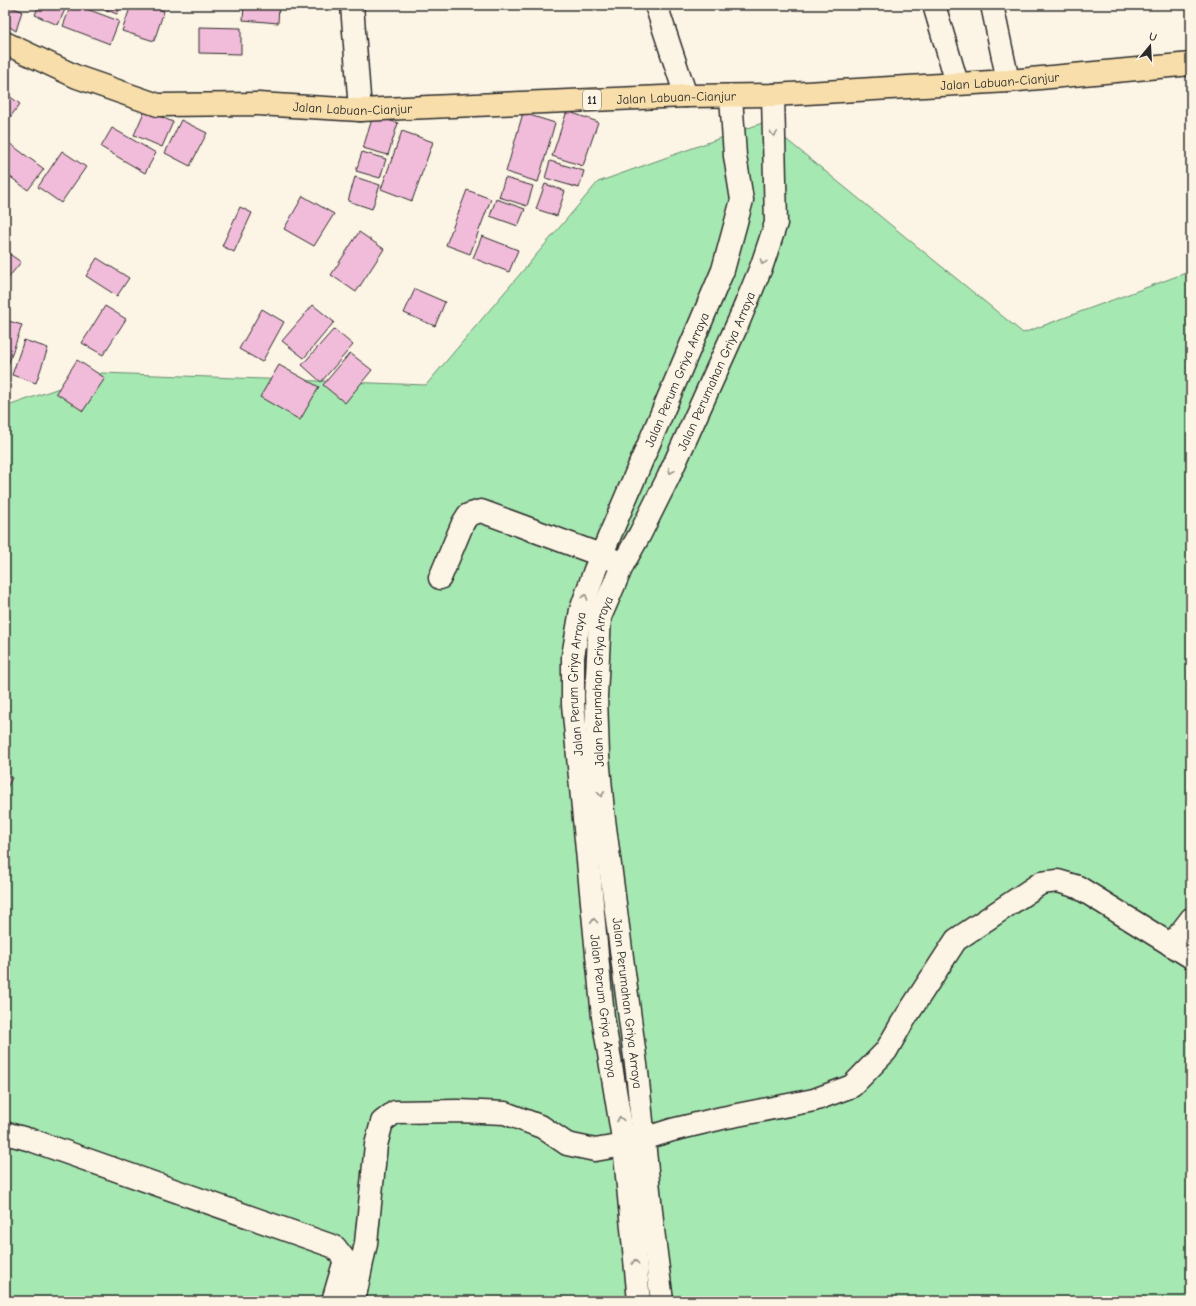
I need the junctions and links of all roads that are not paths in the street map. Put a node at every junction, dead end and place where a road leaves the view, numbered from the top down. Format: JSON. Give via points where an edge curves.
{"nodes":[{"id":1,"x":352,"y":5,"type":"edge"},
{"id":2,"x":656,"y":5,"type":"edge"},
{"id":3,"x":934,"y":5,"type":"edge"},
{"id":4,"x":992,"y":5,"type":"edge"},
{"id":5,"x":5,"y":43,"type":"edge"},
{"id":6,"x":1191,"y":64,"type":"edge"},
{"id":7,"x":1008,"y":81,"type":"junction"},
{"id":8,"x":957,"y":83,"type":"junction"},
{"id":9,"x":772,"y":95,"type":"junction"},
{"id":10,"x":686,"y":96,"type":"junction"},
{"id":11,"x":731,"y":96,"type":"junction"},
{"id":12,"x":360,"y":110,"type":"junction"},
{"id":13,"x":602,"y":556,"type":"junction"},
{"id":14,"x":622,"y":564,"type":"junction"},
{"id":15,"x":440,"y":578,"type":"dead end"},
{"id":16,"x":1191,"y":919,"type":"edge"},
{"id":17,"x":1171,"y":945,"type":"junction"},
{"id":18,"x":1191,"y":957,"type":"edge"},
{"id":19,"x":5,"y":1133,"type":"edge"},
{"id":20,"x":634,"y":1142,"type":"junction"},
{"id":21,"x":333,"y":1301,"type":"edge"},
{"id":22,"x":354,"y":1301,"type":"edge"},
{"id":23,"x":639,"y":1301,"type":"edge"},
{"id":24,"x":662,"y":1301,"type":"edge"}],
"edges":[{"from":1,"to":12,"type":"street"},
{"from":2,"to":10,"type":"street"},
{"from":3,"to":8,"type":"street"},
{"from":4,"to":7,"type":"street"},
{"from":5,"to":12,"type":"highway","name":"Jalan Labuan-Cianjur","number":"11","via":[[78,78],[158,105],[258,104]]},
{"from":6,"to":7,"type":"highway","name":"Jalan Labuan-Cianjur","number":"11"},
{"from":7,"to":8,"type":"highway","name":"Jalan Labuan-Cianjur","number":"11"},
{"from":8,"to":9,"type":"highway","name":"Jalan Labuan-Cianjur","number":"11"},
{"from":9,"to":11,"type":"highway","name":"Jalan Labuan-Cianjur","number":"11"},
{"from":9,"to":14,"type":"street","name":"Jalan Perumahan Griya Arraya","one_way":true,"via":[[776,223],[738,323],[668,478]]},
{"from":10,"to":11,"type":"highway","name":"Jalan Labuan-Cianjur","number":"11"},
{"from":10,"to":12,"type":"highway","name":"Jalan Labuan-Cianjur","number":"11"},
{"from":11,"to":13,"type":"street","name":"Jalan Perum Griya Arraya","via":[[734,156],[742,200],[723,270]]},
{"from":13,"to":14,"type":"street"},
{"from":13,"to":15,"type":"street","via":[[481,511],[468,515],[463,523]]},
{"from":20,"to":13,"type":"street","name":"Jalan Perum Griya Arraya","one_way":true,"via":[[603,1017],[573,704],[573,656],[581,610]]},
{"from":14,"to":20,"type":"street","name":"Jalan Perumahan Griya Arraya","one_way":true,"via":[[600,617],[596,696],[603,812],[638,1072]]},
{"from":16,"to":17,"type":"street"},
{"from":17,"to":18,"type":"street"},
{"from":17,"to":20,"type":"street","via":[[1078,887],[1058,881],[1042,883],[956,940],[886,1051],[852,1086],[814,1100],[722,1118]]},
{"from":19,"to":21,"type":"street","via":[[335,1248],[345,1260]]},
{"from":20,"to":22,"type":"street","via":[[595,1150],[567,1144],[542,1127],[505,1113],[395,1112],[382,1122],[376,1144],[366,1243]]},
{"from":23,"to":20,"type":"street","name":"Jalan Perum Griya Arraya","one_way":true},
{"from":20,"to":24,"type":"street","name":"Jalan Perumahan Griya Arraya","via":[[653,1230]]}]}
